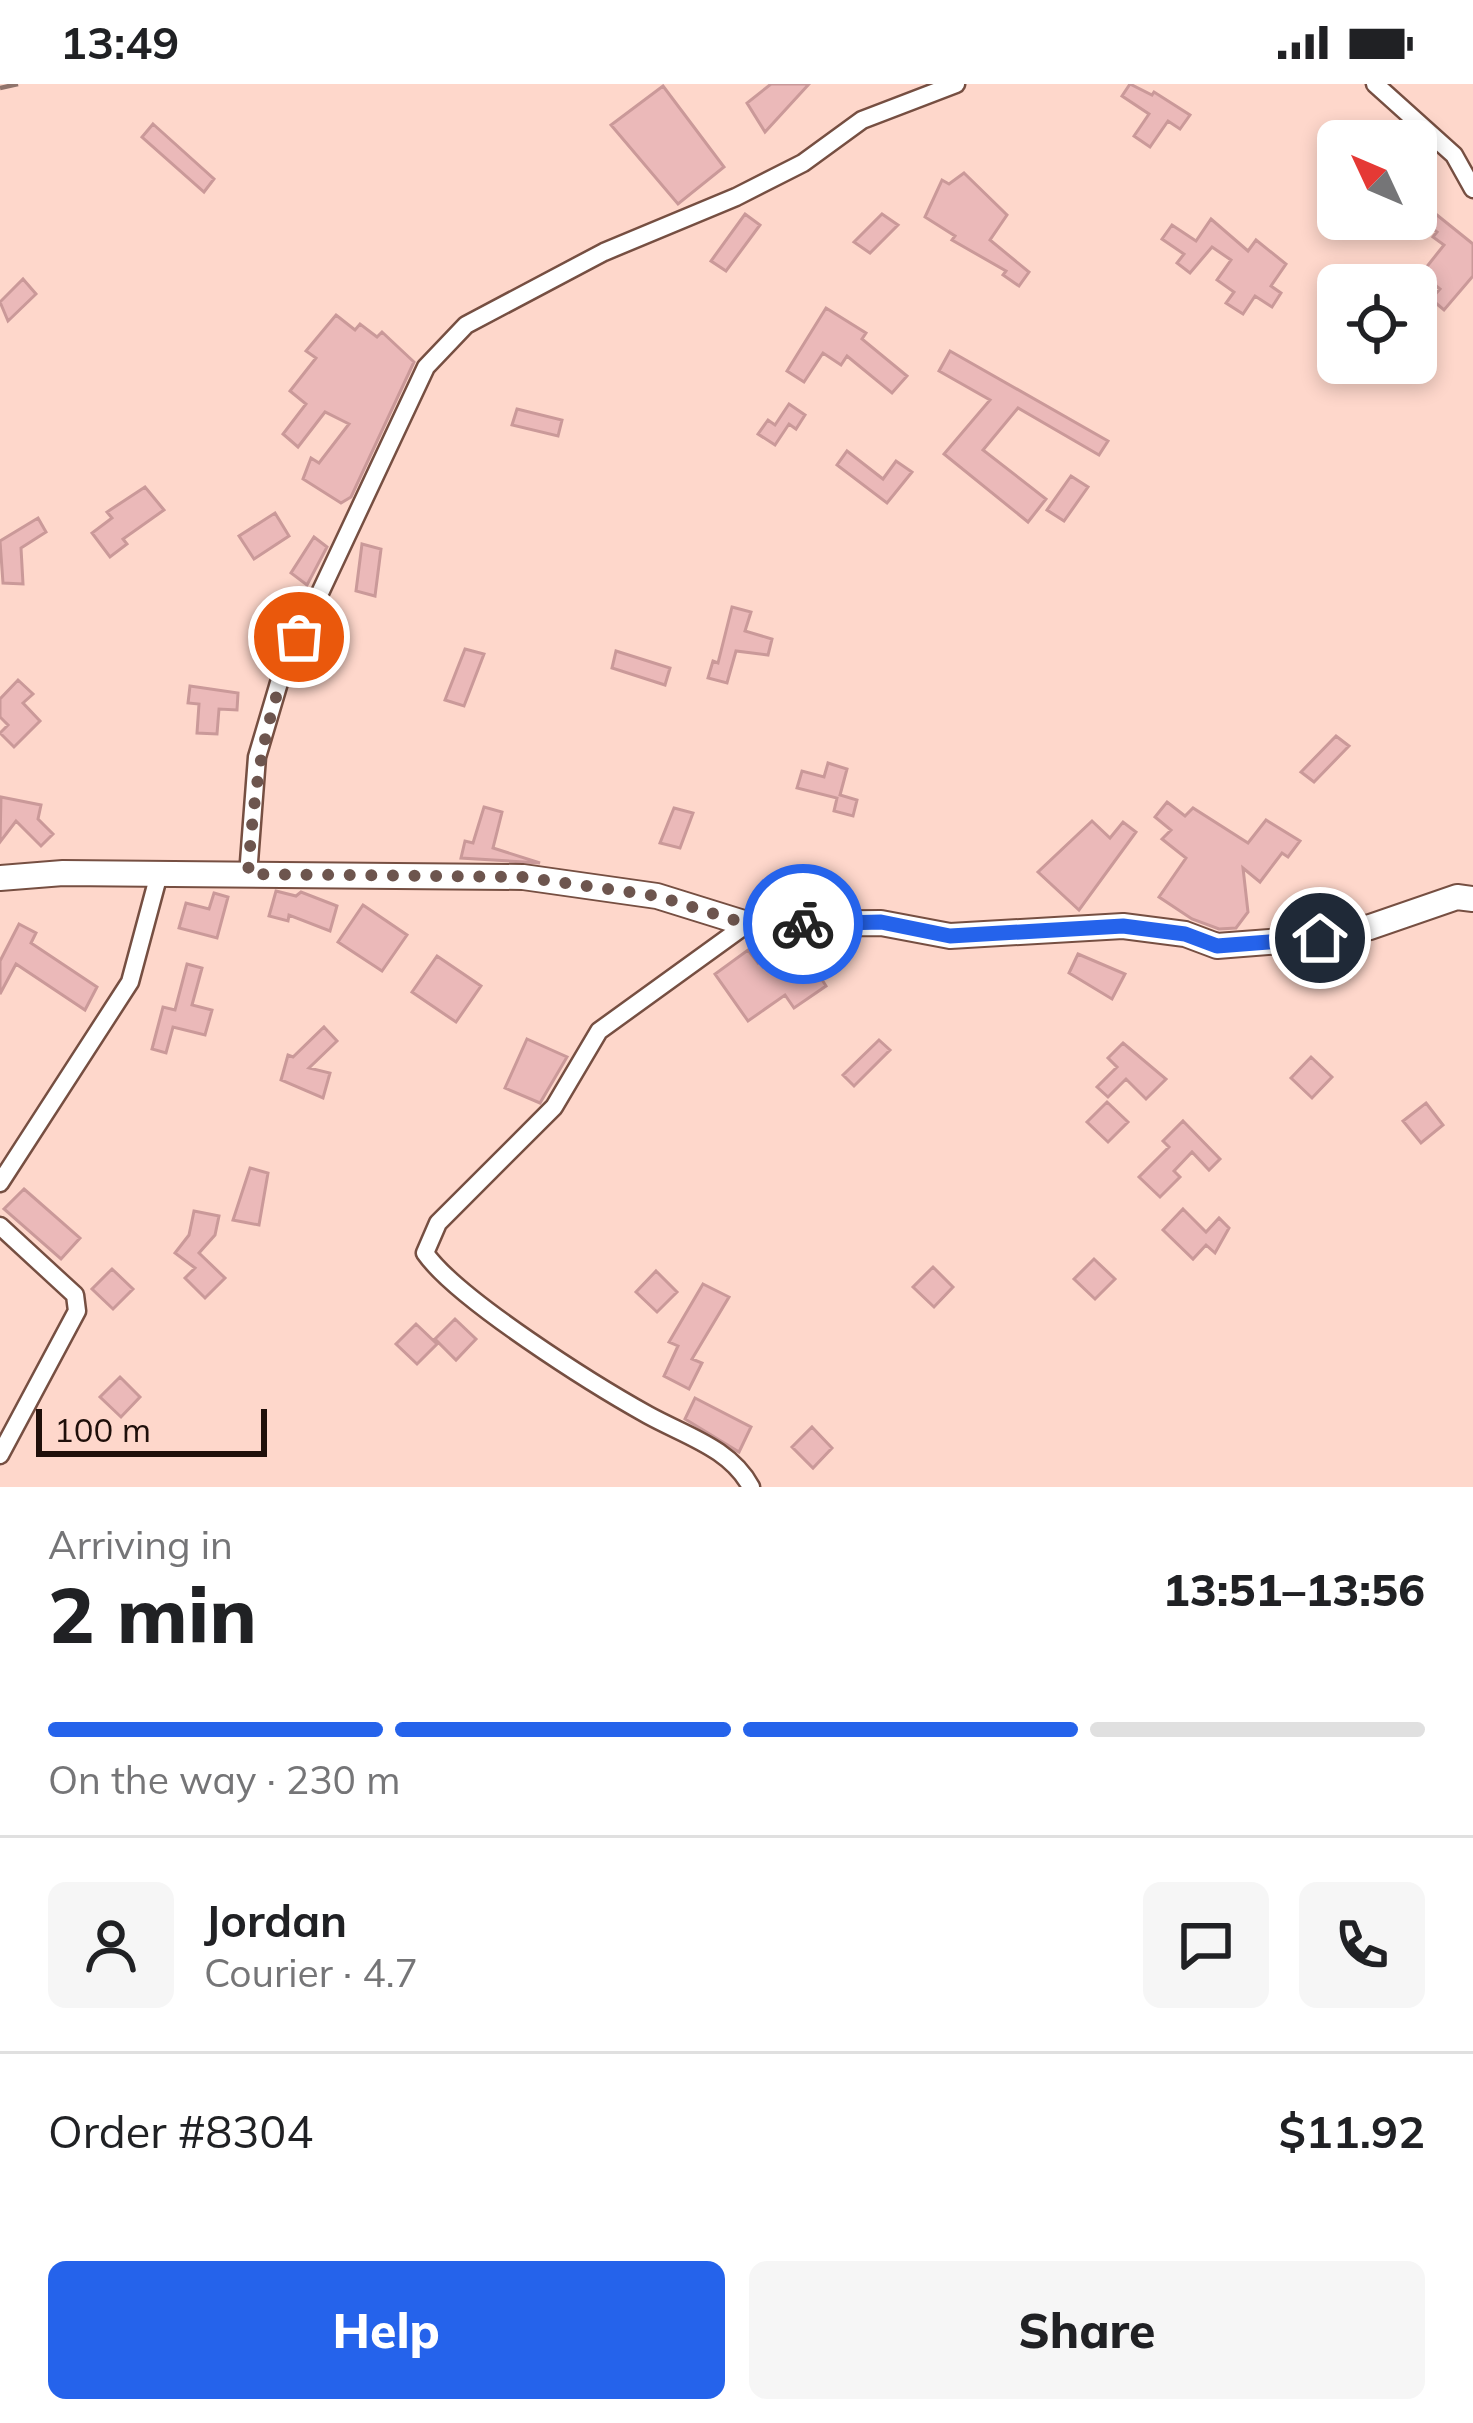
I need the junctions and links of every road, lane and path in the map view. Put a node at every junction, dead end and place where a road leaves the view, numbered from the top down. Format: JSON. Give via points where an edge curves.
{"nodes":[{"id":1,"x":956,"y":84,"type":"edge"},
{"id":2,"x":1375,"y":84,"type":"edge"},
{"id":3,"x":1473,"y":189,"type":"edge"},
{"id":4,"x":158,"y":874,"type":"junction"},
{"id":5,"x":248,"y":874,"type":"junction"},
{"id":6,"x":0,"y":878,"type":"edge"},
{"id":7,"x":1473,"y":899,"type":"edge"},
{"id":8,"x":747,"y":924,"type":"junction"},
{"id":9,"x":0,"y":1184,"type":"edge"},
{"id":10,"x":0,"y":1226,"type":"edge"},
{"id":11,"x":0,"y":1455,"type":"edge"},
{"id":12,"x":752,"y":1487,"type":"edge"}],
"edges":[{"from":1,"to":5,"type":"street","via":[[862,120],[803,163],[604,252],[466,325],[426,367],[281,676],[257,757]]},
{"from":2,"to":3,"type":"street","via":[[1454,155]]},
{"from":4,"to":5,"type":"main road"},
{"from":4,"to":6,"type":"main road"},
{"from":4,"to":9,"type":"street","via":[[130,982]]},
{"from":5,"to":8,"type":"main road","via":[[523,877],[657,896]]},
{"from":7,"to":8,"type":"main road","via":[[1457,896],[1370,927],[1265,945],[1217,946],[1123,926],[950,936],[881,922]]},
{"from":8,"to":12,"type":"street","via":[[599,1031],[554,1107],[438,1223],[425,1253],[439,1273],[519,1333],[730,1457]]},
{"from":10,"to":11,"type":"street","via":[[75,1295],[77,1311]]}]}
